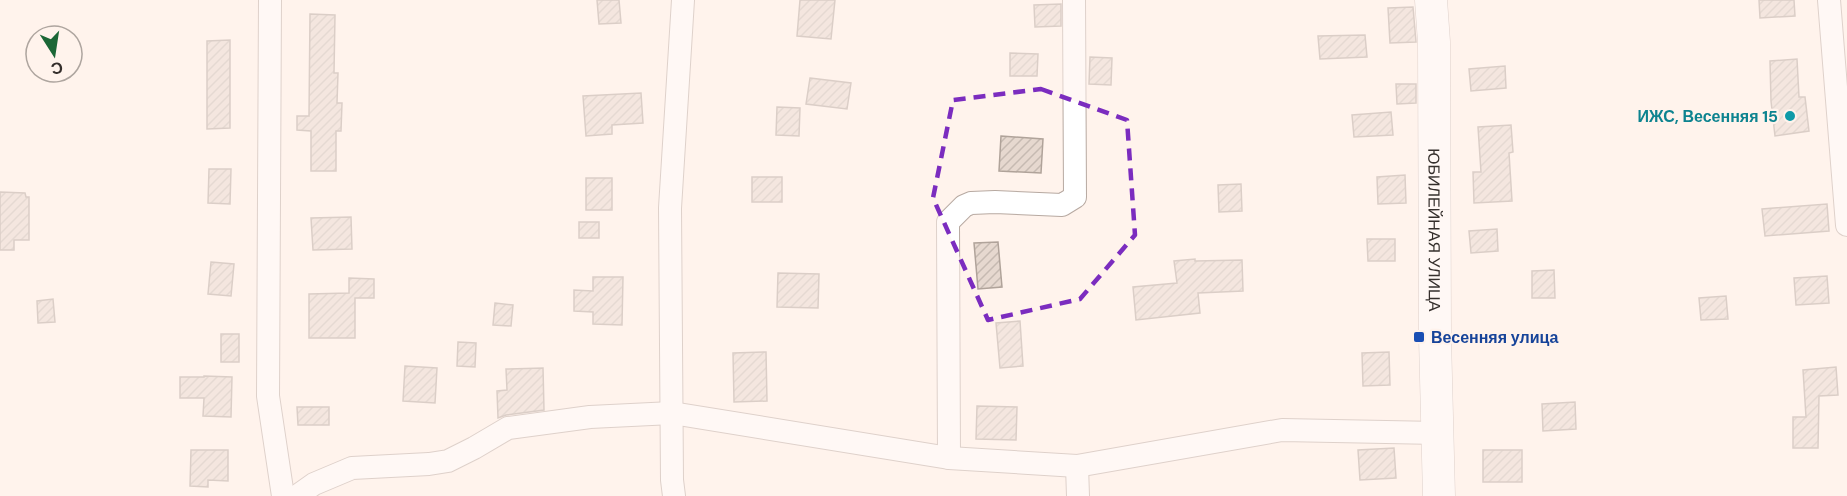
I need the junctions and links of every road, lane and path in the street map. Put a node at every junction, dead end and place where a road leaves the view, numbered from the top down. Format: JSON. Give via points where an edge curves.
{"nodes":[{"id":1,"x":270,"y":0,"type":"edge"},
{"id":2,"x":683,"y":0,"type":"edge"},
{"id":3,"x":1074,"y":0,"type":"edge"},
{"id":4,"x":1431,"y":0,"type":"edge"},
{"id":5,"x":1829,"y":0,"type":"edge"},
{"id":6,"x":1847,"y":225,"type":"edge"},
{"id":7,"x":672,"y":413,"type":"junction"},
{"id":8,"x":1438,"y":434,"type":"junction"},
{"id":9,"x":949,"y":458,"type":"junction"},
{"id":10,"x":1077,"y":466,"type":"junction"},
{"id":11,"x":283,"y":496,"type":"edge"},
{"id":12,"x":297,"y":496,"type":"edge"},
{"id":13,"x":674,"y":496,"type":"edge"},
{"id":14,"x":1078,"y":496,"type":"edge"},
{"id":15,"x":1439,"y":496,"type":"edge"}],
"edges":[{"from":1,"to":11,"type":"street","via":[[268,396]]},
{"from":2,"to":7,"type":"street","via":[[669,208]]},
{"from":3,"to":9,"type":"street","via":[[1075,197],[1062,204],[971,203],[948,222]]},
{"from":4,"to":8,"type":"street","name":"ЮБИЛЕЙНАЯ УЛИЦА"},
{"from":5,"to":6,"type":"street"},
{"from":7,"to":9,"type":"street"},
{"from":7,"to":12,"type":"street","via":[[590,417],[508,428],[448,461],[352,468],[314,483]]},
{"from":7,"to":13,"type":"street"},
{"from":8,"to":10,"type":"street","via":[[1282,430]]},
{"from":8,"to":15,"type":"street","name":"ЮБИЛЕЙНАЯ УЛИЦА"},
{"from":9,"to":10,"type":"street"},
{"from":10,"to":14,"type":"street"}]}
